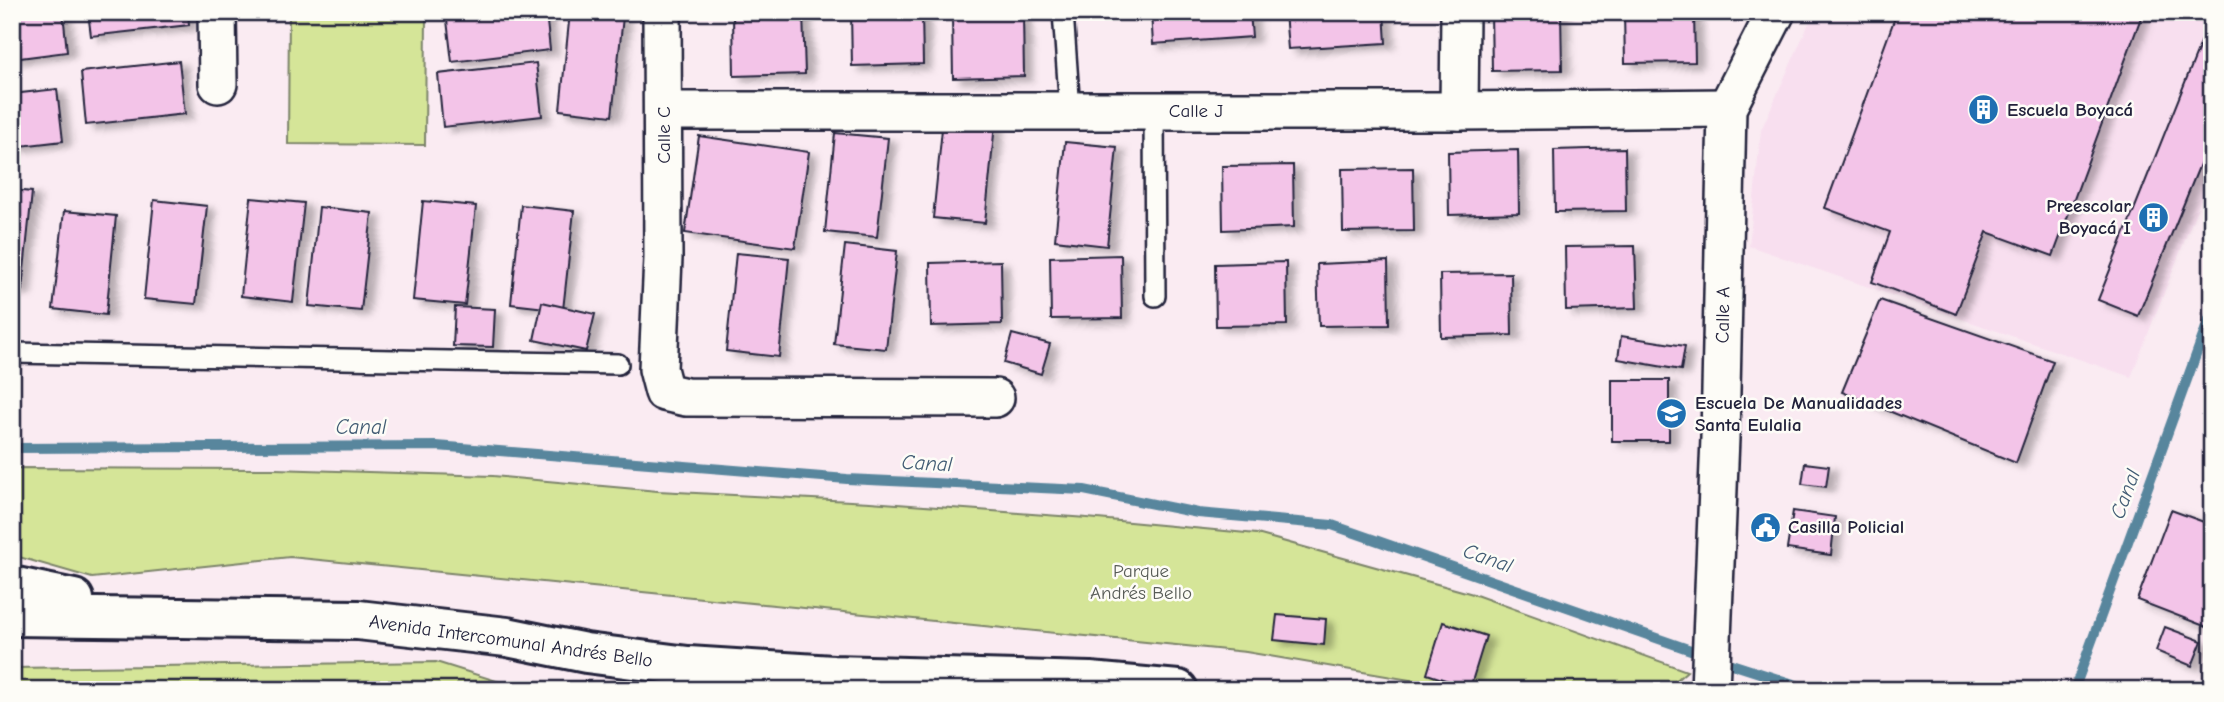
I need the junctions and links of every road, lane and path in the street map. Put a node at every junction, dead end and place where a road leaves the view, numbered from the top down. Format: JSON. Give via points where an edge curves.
{"nodes":[{"id":1,"x":216,"y":12,"type":"edge"},
{"id":2,"x":662,"y":12,"type":"edge"},
{"id":3,"x":1063,"y":12,"type":"edge"},
{"id":4,"x":1460,"y":12,"type":"edge"},
{"id":5,"x":1776,"y":12,"type":"edge"},
{"id":6,"x":218,"y":84,"type":"dead end"},
{"id":7,"x":1727,"y":108,"type":"junction"},
{"id":8,"x":664,"y":111,"type":"junction"},
{"id":9,"x":1070,"y":111,"type":"junction"},
{"id":10,"x":1154,"y":111,"type":"junction"},
{"id":11,"x":1459,"y":111,"type":"junction"},
{"id":12,"x":1155,"y":296,"type":"dead end"},
{"id":13,"x":12,"y":353,"type":"edge"},
{"id":14,"x":618,"y":364,"type":"dead end"},
{"id":15,"x":995,"y":398,"type":"dead end"},
{"id":16,"x":12,"y":586,"type":"edge"},
{"id":17,"x":120,"y":617,"type":"junction"},
{"id":18,"x":23,"y":620,"type":"edge"},
{"id":19,"x":1178,"y":690,"type":"edge"},
{"id":20,"x":1710,"y":690,"type":"edge"}],
"edges":[{"from":1,"to":6,"type":"street"},
{"from":2,"to":8,"type":"street","name":"Calle C"},
{"from":3,"to":9,"type":"lane"},
{"from":4,"to":11,"type":"street"},
{"from":5,"to":7,"type":"street","name":"Calle A"},
{"from":7,"to":11,"type":"street","name":"Calle J"},
{"from":7,"to":20,"type":"street","name":"Calle A"},
{"from":8,"to":9,"type":"street","name":"Calle J"},
{"from":8,"to":15,"type":"street","name":"Calle C","via":[[658,369],[664,392],[686,397]]},
{"from":9,"to":10,"type":"street","name":"Calle J"},
{"from":10,"to":11,"type":"street","name":"Calle J"},
{"from":10,"to":12,"type":"lane"},
{"from":13,"to":14,"type":"lane"},
{"from":16,"to":17,"type":"main road","via":[[101,603]]},
{"from":17,"to":18,"type":"main road","name":"Avenida Intercomunal Andrés Bello"},
{"from":17,"to":19,"type":"main road","name":"Avenida Intercomunal Andrés Bello","via":[[358,620],[507,637],[688,666],[1090,682]]}]}
